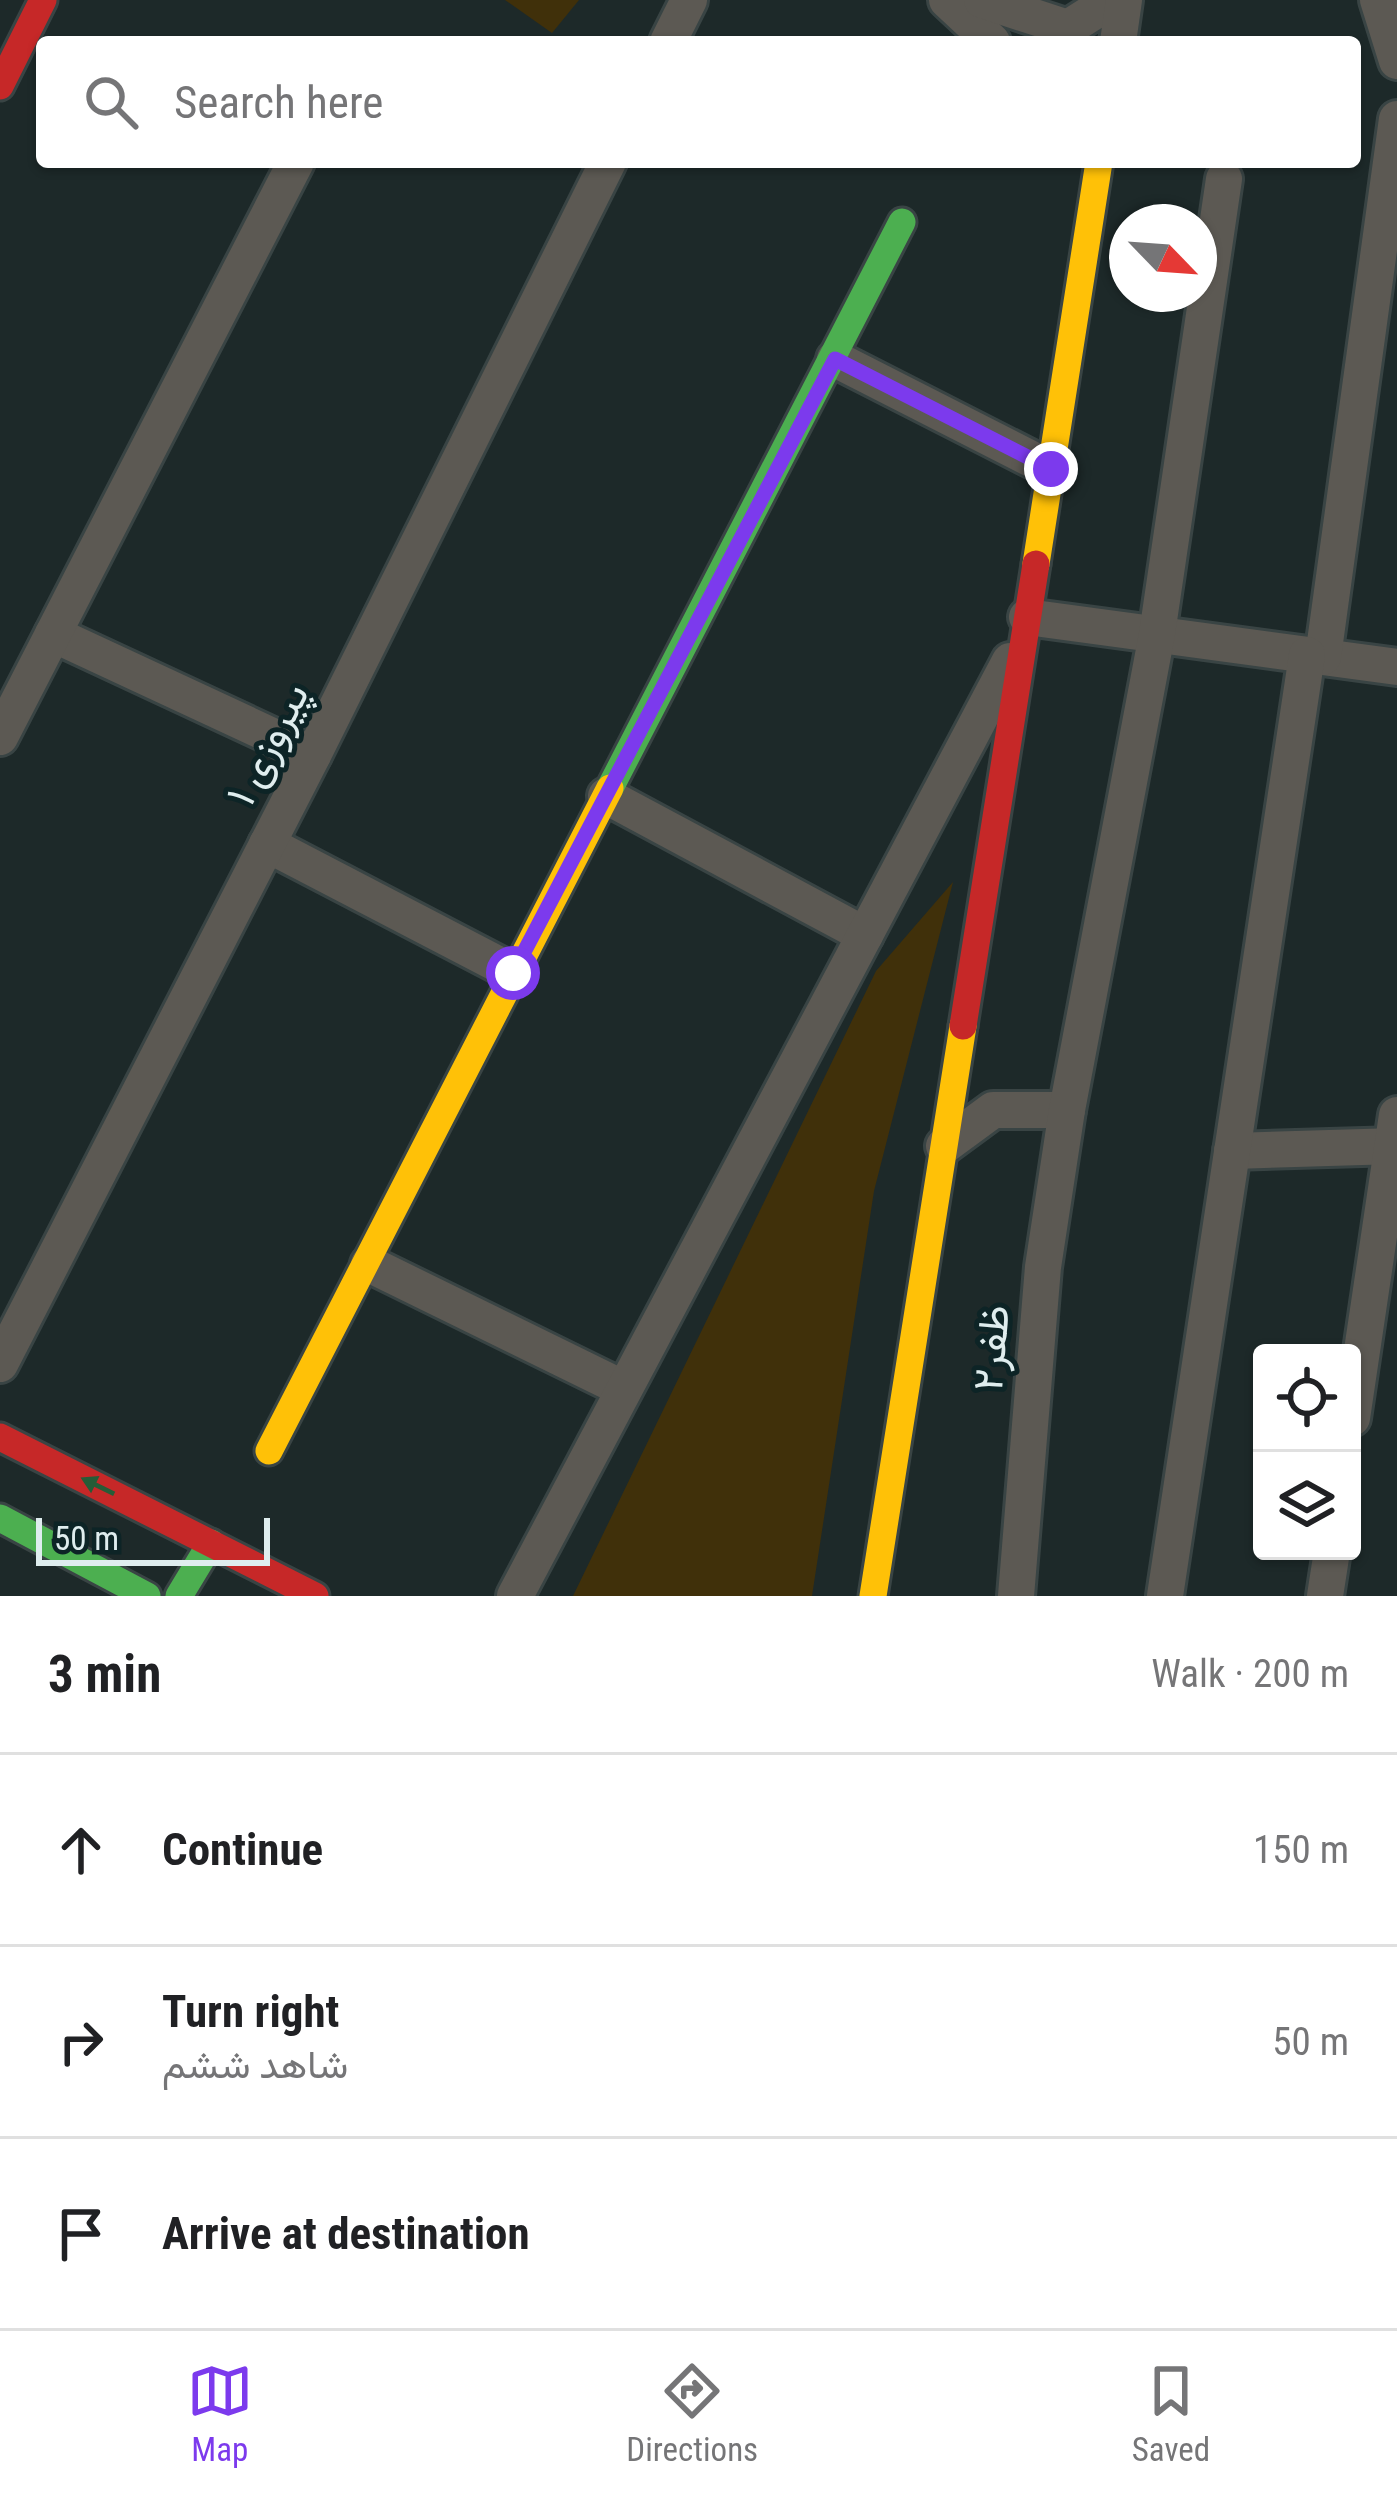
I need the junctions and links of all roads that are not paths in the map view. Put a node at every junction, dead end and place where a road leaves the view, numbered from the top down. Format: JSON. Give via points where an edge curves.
{"nodes":[{"id":1,"x":43,"y":0,"type":"edge"},
{"id":2,"x":688,"y":0,"type":"edge"},
{"id":3,"x":947,"y":0,"type":"edge"},
{"id":4,"x":982,"y":0,"type":"edge"},
{"id":5,"x":1112,"y":0,"type":"edge"},
{"id":6,"x":1124,"y":0,"type":"edge"},
{"id":7,"x":1377,"y":0,"type":"edge"},
{"id":8,"x":1397,"y":5,"type":"edge"},
{"id":9,"x":671,"y":36,"type":"edge"},
{"id":10,"x":986,"y":36,"type":"edge"},
{"id":11,"x":1119,"y":36,"type":"edge"},
{"id":12,"x":1397,"y":61,"type":"edge"},
{"id":13,"x":0,"y":86,"type":"edge"},
{"id":14,"x":1397,"y":119,"type":"edge"},
{"id":15,"x":293,"y":168,"type":"edge"},
{"id":16,"x":605,"y":168,"type":"edge"},
{"id":17,"x":1073,"y":168,"type":"edge"},
{"id":18,"x":1098,"y":168,"type":"edge"},
{"id":19,"x":1224,"y":179,"type":"dead end"},
{"id":20,"x":1091,"y":214,"type":"junction"},
{"id":21,"x":902,"y":222,"type":"dead end"},
{"id":22,"x":835,"y":359,"type":"junction"},
{"id":23,"x":1051,"y":469,"type":"junction"},
{"id":24,"x":1026,"y":625,"type":"junction"},
{"id":25,"x":52,"y":634,"type":"junction"},
{"id":26,"x":1157,"y":634,"type":"junction"},
{"id":27,"x":1315,"y":656,"type":"junction"},
{"id":28,"x":1397,"y":667,"type":"edge"},
{"id":29,"x":0,"y":737,"type":"edge"},
{"id":30,"x":313,"y":755,"type":"junction"},
{"id":31,"x":606,"y":796,"type":"junction"},
{"id":32,"x":267,"y":844,"type":"junction"},
{"id":33,"x":865,"y":935,"type":"junction"},
{"id":34,"x":513,"y":973,"type":"junction"},
{"id":35,"x":1066,"y":1109,"type":"junction"},
{"id":36,"x":1396,"y":1135,"type":"edge"},
{"id":37,"x":944,"y":1146,"type":"junction"},
{"id":38,"x":1232,"y":1151,"type":"junction"},
{"id":39,"x":369,"y":1264,"type":"junction"},
{"id":40,"x":1361,"y":1360,"type":"edge"},
{"id":41,"x":0,"y":1364,"type":"edge"},
{"id":42,"x":624,"y":1389,"type":"junction"},
{"id":43,"x":0,"y":1437,"type":"edge"},
{"id":44,"x":269,"y":1451,"type":"dead end"},
{"id":45,"x":0,"y":1518,"type":"edge"},
{"id":46,"x":212,"y":1543,"type":"junction"},
{"id":47,"x":1331,"y":1560,"type":"edge"},
{"id":48,"x":147,"y":1596,"type":"edge"},
{"id":49,"x":179,"y":1596,"type":"edge"},
{"id":50,"x":314,"y":1596,"type":"edge"},
{"id":51,"x":514,"y":1596,"type":"edge"},
{"id":52,"x":873,"y":1596,"type":"edge"},
{"id":53,"x":1016,"y":1596,"type":"edge"},
{"id":54,"x":1165,"y":1596,"type":"edge"},
{"id":55,"x":1325,"y":1596,"type":"edge"}],
"edges":[{"from":1,"to":13,"type":"street"},
{"from":2,"to":9,"type":"street"},
{"from":3,"to":10,"type":"street"},
{"from":4,"to":5,"type":"street","via":[[1068,28]]},
{"from":6,"to":11,"type":"street"},
{"from":7,"to":8,"type":"street"},
{"from":7,"to":12,"type":"street"},
{"from":14,"to":27,"type":"street"},
{"from":15,"to":25,"type":"street"},
{"from":16,"to":30,"type":"street","name":"پیروزی ۱"},
{"from":17,"to":20,"type":"street"},
{"from":18,"to":20,"type":"street"},
{"from":19,"to":26,"type":"street","name":"ظفر۲"},
{"from":20,"to":23,"type":"street"},
{"from":21,"to":22,"type":"street"},
{"from":22,"to":23,"type":"street"},
{"from":22,"to":31,"type":"street"},
{"from":23,"to":24,"type":"street"},
{"from":24,"to":26,"type":"street"},
{"from":24,"to":33,"type":"street"},
{"from":24,"to":37,"type":"street"},
{"from":25,"to":29,"type":"street"},
{"from":25,"to":30,"type":"street"},
{"from":26,"to":27,"type":"street"},
{"from":26,"to":35,"type":"street","name":"ظفر۲"},
{"from":27,"to":28,"type":"street"},
{"from":27,"to":38,"type":"street"},
{"from":30,"to":32,"type":"street","name":"پیروزی ۱"},
{"from":31,"to":33,"type":"street"},
{"from":31,"to":34,"type":"street"},
{"from":32,"to":34,"type":"street"},
{"from":32,"to":41,"type":"street","name":"پیروزی ۱"},
{"from":33,"to":42,"type":"street"},
{"from":34,"to":39,"type":"street"},
{"from":35,"to":37,"type":"street","via":[[993,1110]]},
{"from":35,"to":53,"type":"street","name":"ظفر۲","via":[[1043,1267]]},
{"from":36,"to":38,"type":"street"},
{"from":36,"to":40,"type":"street"},
{"from":37,"to":52,"type":"street"},
{"from":38,"to":54,"type":"street"},
{"from":39,"to":42,"type":"street"},
{"from":39,"to":44,"type":"street"},
{"from":42,"to":51,"type":"street"},
{"from":46,"to":43,"type":"street","one_way":true},
{"from":45,"to":48,"type":"street"},
{"from":46,"to":49,"type":"street"},
{"from":46,"to":50,"type":"street"},
{"from":47,"to":55,"type":"street"}]}
